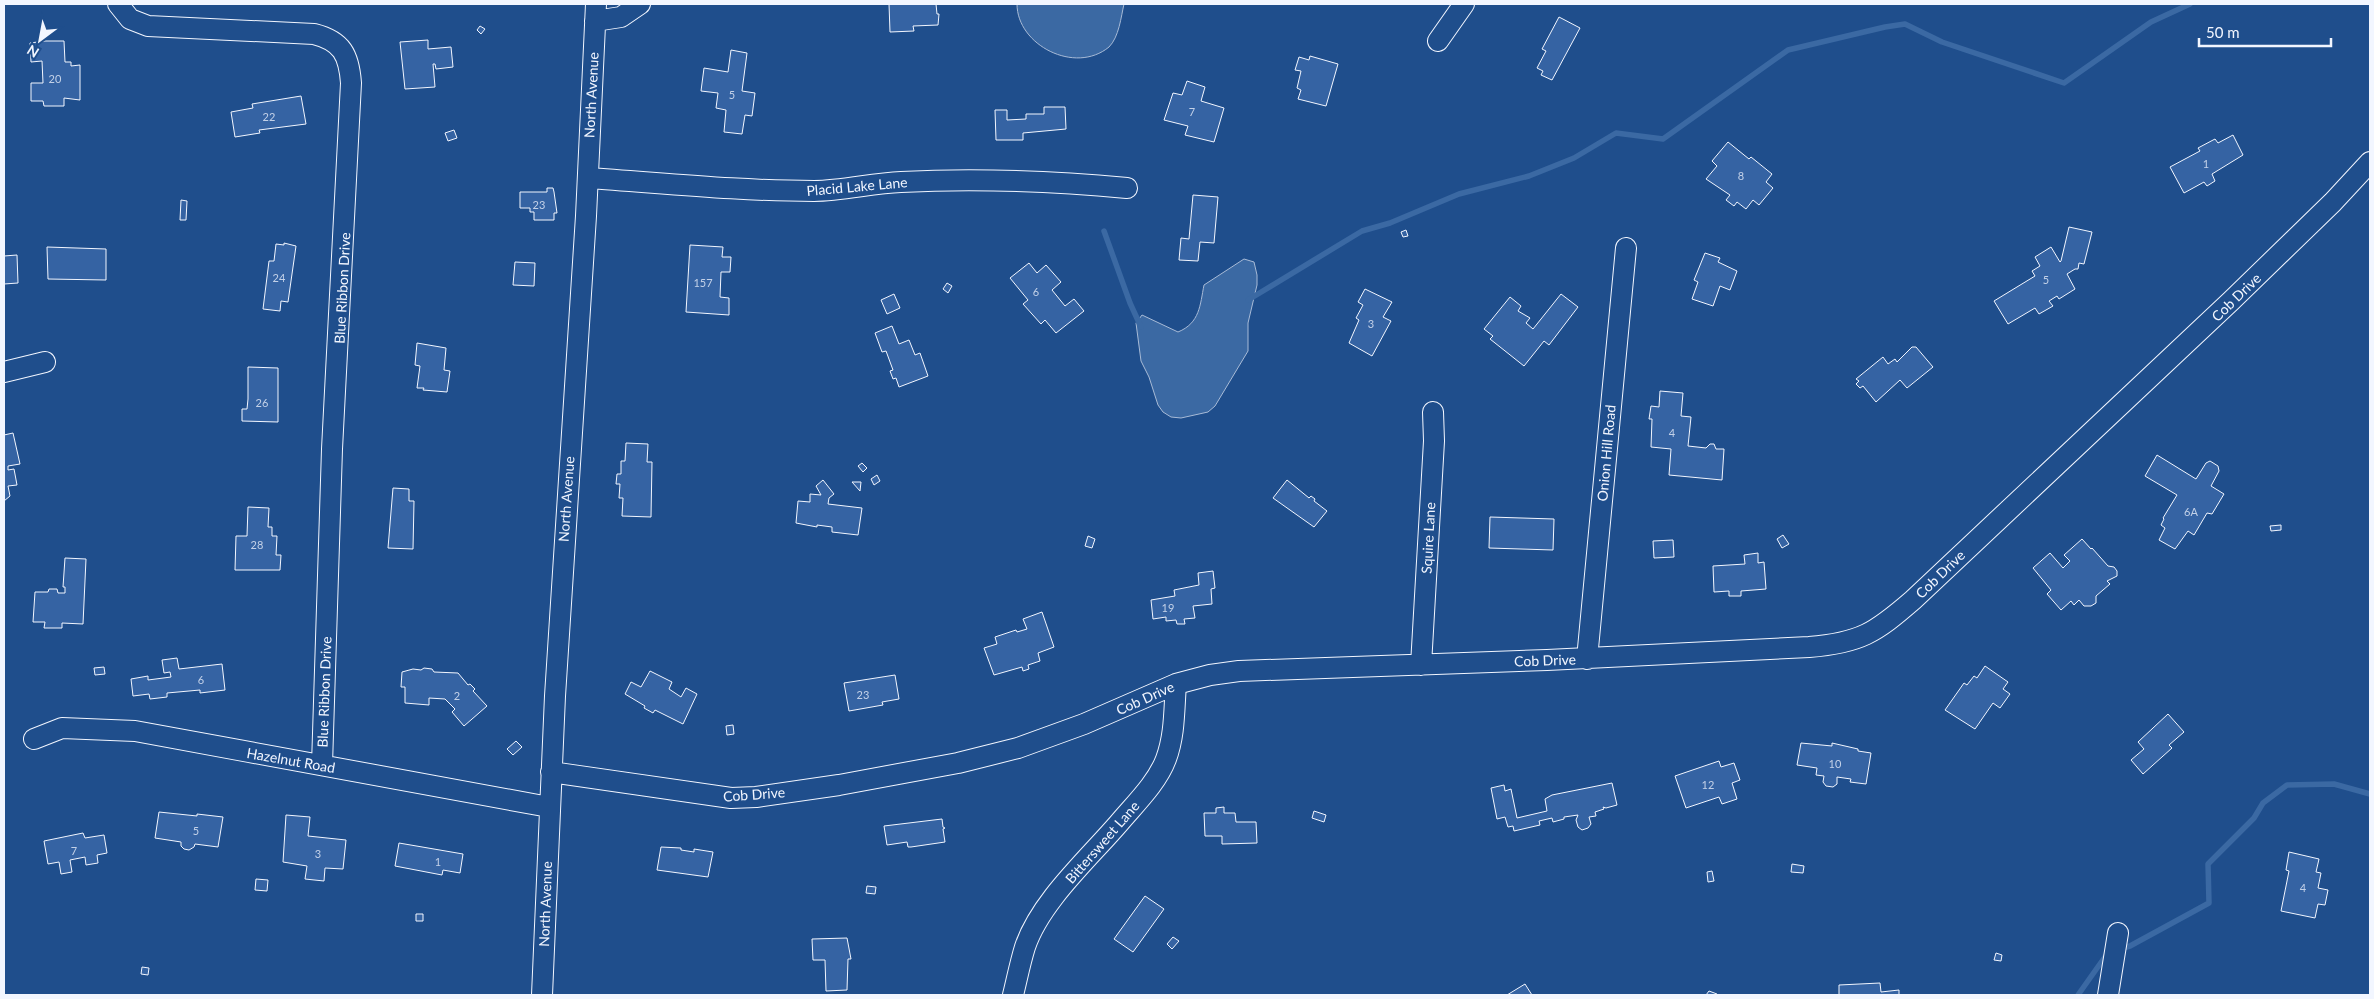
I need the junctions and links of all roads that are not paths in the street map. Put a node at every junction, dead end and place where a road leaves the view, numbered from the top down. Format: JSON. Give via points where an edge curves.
{"nodes":[{"id":1,"x":118,"y":4,"type":"edge"},
{"id":2,"x":640,"y":4,"type":"edge"},
{"id":3,"x":1464,"y":4,"type":"edge"},
{"id":4,"x":595,"y":13,"type":"edge"},
{"id":5,"x":1438,"y":41,"type":"dead end"},
{"id":6,"x":2370,"y":162,"type":"edge"},
{"id":7,"x":588,"y":178,"type":"junction"},
{"id":8,"x":1127,"y":188,"type":"dead end"},
{"id":9,"x":1626,"y":248,"type":"dead end"},
{"id":10,"x":45,"y":362,"type":"dead end"},
{"id":11,"x":4,"y":372,"type":"edge"},
{"id":12,"x":1433,"y":412,"type":"dead end"},
{"id":13,"x":1587,"y":659,"type":"junction"},
{"id":14,"x":1421,"y":665,"type":"junction"},
{"id":15,"x":1176,"y":684,"type":"junction"},
{"id":16,"x":34,"y":739,"type":"dead end"},
{"id":17,"x":322,"y":766,"type":"junction"},
{"id":18,"x":550,"y":772,"type":"junction"},
{"id":19,"x":549,"y":807,"type":"junction"},
{"id":20,"x":2118,"y":936,"type":"dead end"},
{"id":21,"x":542,"y":995,"type":"edge"},
{"id":22,"x":1013,"y":995,"type":"edge"},
{"id":23,"x":2108,"y":995,"type":"edge"}],
"edges":[{"from":1,"to":17,"type":"street","name":"Blue Ribbon Drive","via":[[130,19],[148,26],[324,36],[340,47],[350,69],[332,448]]},
{"from":2,"to":4,"type":"street","via":[[622,17]]},
{"from":3,"to":5,"type":"street"},
{"from":4,"to":7,"type":"street","name":"North Avenue"},
{"from":6,"to":13,"type":"street","name":"Cob Drive","via":[[2231,301],[1913,600],[1877,630],[1829,646]]},
{"from":7,"to":8,"type":"street","name":"Placid Lake Lane","via":[[797,190],[955,180],[1047,181]]},
{"from":7,"to":18,"type":"street","name":"North Avenue"},
{"from":9,"to":13,"type":"street","name":"Onion Hill Road"},
{"from":10,"to":11,"type":"street"},
{"from":12,"to":14,"type":"street","name":"Squire Lane"},
{"from":13,"to":14,"type":"street","name":"Cob Drive"},
{"from":14,"to":15,"type":"street","name":"Cob Drive","via":[[1238,671]]},
{"from":15,"to":18,"type":"street","name":"Cob Drive","via":[[1084,724],[1018,748],[917,772],[800,791],[742,798],[720,797]]},
{"from":15,"to":22,"type":"street","name":"Bittersweet Lane","via":[[1173,733],[1166,760],[1148,788],[1057,894],[1038,922],[1025,946]]},
{"from":16,"to":17,"type":"street","name":"Hazelnut Road","via":[[62,728],[136,732]]},
{"from":17,"to":19,"type":"street","name":"Hazelnut Road"},
{"from":18,"to":19,"type":"street","name":"North Avenue"},
{"from":19,"to":21,"type":"street","name":"North Avenue"},
{"from":20,"to":23,"type":"street"}]}
